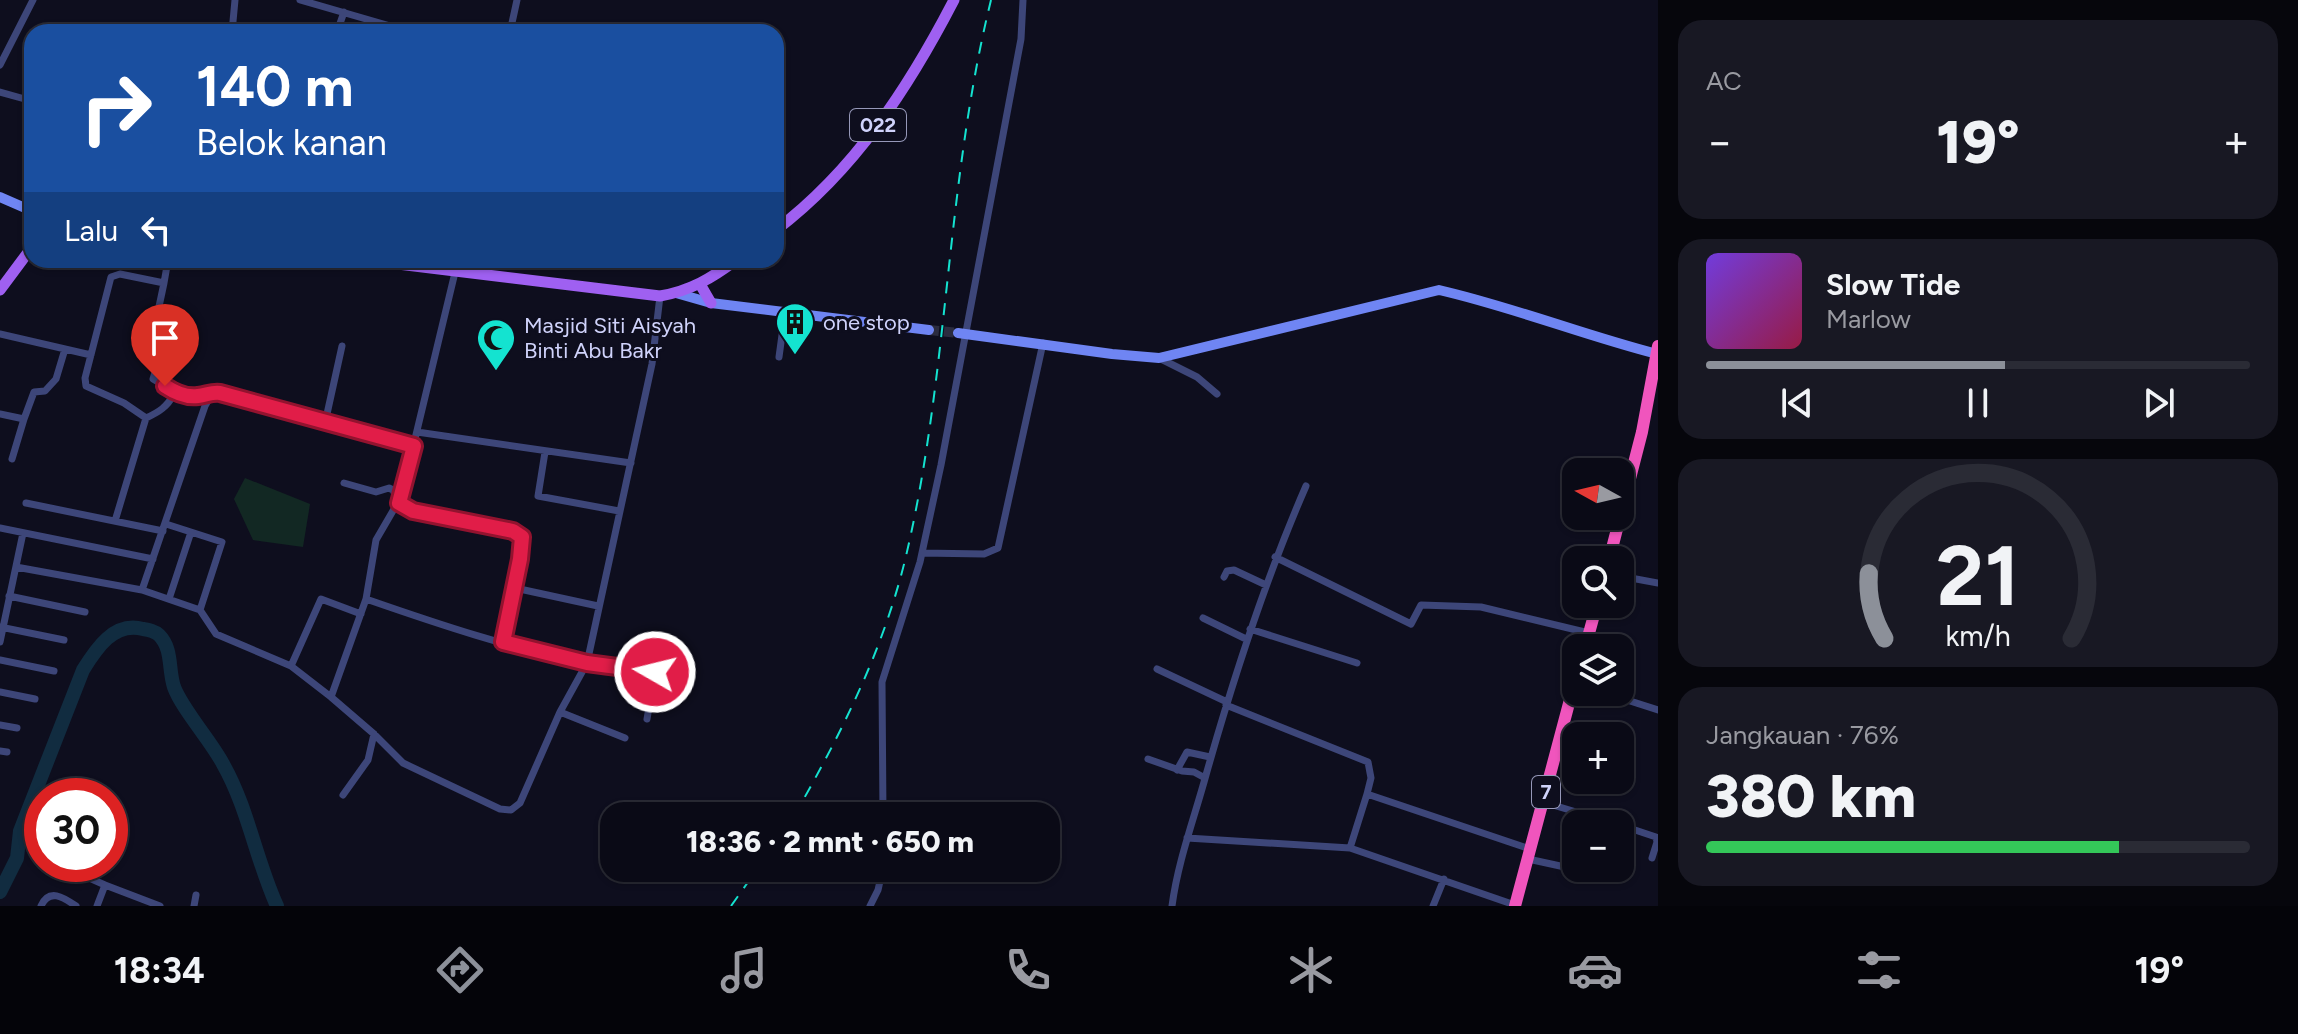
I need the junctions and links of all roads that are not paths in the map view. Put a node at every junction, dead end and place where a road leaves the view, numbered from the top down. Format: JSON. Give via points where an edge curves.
{"nodes":[{"id":1,"x":33,"y":0,"type":"edge"},
{"id":2,"x":235,"y":0,"type":"edge"},
{"id":3,"x":300,"y":0,"type":"edge"},
{"id":4,"x":517,"y":0,"type":"edge"},
{"id":5,"x":953,"y":0,"type":"edge"},
{"id":6,"x":1023,"y":0,"type":"edge"},
{"id":7,"x":344,"y":12,"type":"junction"},
{"id":8,"x":233,"y":24,"type":"edge"},
{"id":9,"x":340,"y":24,"type":"edge"},
{"id":10,"x":384,"y":24,"type":"edge"},
{"id":11,"x":512,"y":24,"type":"edge"},
{"id":12,"x":0,"y":65,"type":"edge"},
{"id":13,"x":0,"y":92,"type":"edge"},
{"id":14,"x":24,"y":99,"type":"edge"},
{"id":15,"x":0,"y":197,"type":"edge"},
{"id":16,"x":24,"y":208,"type":"edge"},
{"id":17,"x":784,"y":223,"type":"edge"},
{"id":18,"x":24,"y":258,"type":"edge"},
{"id":19,"x":167,"y":268,"type":"edge"},
{"id":20,"x":456,"y":268,"type":"edge"},
{"id":21,"x":477,"y":268,"type":"edge"},
{"id":22,"x":724,"y":268,"type":"edge"},
{"id":23,"x":164,"y":283,"type":"junction"},
{"id":24,"x":700,"y":284,"type":"junction"},
{"id":25,"x":0,"y":290,"type":"edge"},
{"id":26,"x":676,"y":293,"type":"junction"},
{"id":27,"x":660,"y":296,"type":"junction"},
{"id":28,"x":711,"y":303,"type":"junction"},
{"id":29,"x":785,"y":313,"type":"junction"},
{"id":30,"x":929,"y":330,"type":"tunnel mouth"},
{"id":31,"x":0,"y":334,"type":"edge"},
{"id":32,"x":963,"y":334,"type":"junction"},
{"id":33,"x":1043,"y":343,"type":"junction"},
{"id":34,"x":342,"y":346,"type":"dead end"},
{"id":35,"x":65,"y":349,"type":"junction"},
{"id":36,"x":1657,"y":350,"type":"edge"},
{"id":37,"x":91,"y":355,"type":"junction"},
{"id":38,"x":779,"y":357,"type":"dead end"},
{"id":39,"x":1159,"y":358,"type":"junction"},
{"id":40,"x":213,"y":392,"type":"junction"},
{"id":41,"x":174,"y":394,"type":"junction"},
{"id":42,"x":1217,"y":394,"type":"dead end"},
{"id":43,"x":0,"y":414,"type":"edge"},
{"id":44,"x":146,"y":418,"type":"junction"},
{"id":45,"x":24,"y":419,"type":"junction"},
{"id":46,"x":325,"y":423,"type":"junction"},
{"id":47,"x":417,"y":432,"type":"junction"},
{"id":48,"x":414,"y":446,"type":"junction"},
{"id":49,"x":545,"y":452,"type":"junction"},
{"id":50,"x":12,"y":459,"type":"dead end"},
{"id":51,"x":631,"y":463,"type":"junction"},
{"id":52,"x":344,"y":483,"type":"dead end"},
{"id":53,"x":1306,"y":486,"type":"dead end"},
{"id":54,"x":26,"y":503,"type":"dead end"},
{"id":55,"x":399,"y":503,"type":"junction"},
{"id":56,"x":619,"y":511,"type":"junction"},
{"id":57,"x":115,"y":521,"type":"junction"},
{"id":58,"x":164,"y":528,"type":"junction"},
{"id":59,"x":0,"y":530,"type":"edge"},
{"id":60,"x":191,"y":532,"type":"junction"},
{"id":61,"x":23,"y":533,"type":"junction"},
{"id":62,"x":1613,"y":546,"type":"edge"},
{"id":63,"x":922,"y":553,"type":"junction"},
{"id":64,"x":1275,"y":557,"type":"junction"},
{"id":65,"x":153,"y":559,"type":"junction"},
{"id":66,"x":16,"y":567,"type":"junction"},
{"id":67,"x":1224,"y":577,"type":"dead end"},
{"id":68,"x":1634,"y":579,"type":"edge"},
{"id":69,"x":1658,"y":583,"type":"edge"},
{"id":70,"x":1266,"y":585,"type":"junction"},
{"id":71,"x":515,"y":588,"type":"junction"},
{"id":72,"x":142,"y":590,"type":"junction"},
{"id":73,"x":9,"y":596,"type":"junction"},
{"id":74,"x":169,"y":599,"type":"junction"},
{"id":75,"x":366,"y":599,"type":"junction"},
{"id":76,"x":598,"y":606,"type":"junction"},
{"id":77,"x":200,"y":610,"type":"junction"},
{"id":78,"x":85,"y":612,"type":"dead end"},
{"id":79,"x":361,"y":614,"type":"junction"},
{"id":80,"x":1203,"y":618,"type":"dead end"},
{"id":81,"x":1593,"y":618,"type":"edge"},
{"id":82,"x":1,"y":628,"type":"edge"},
{"id":83,"x":1250,"y":629,"type":"junction"},
{"id":84,"x":1589,"y":633,"type":"joint"},
{"id":85,"x":1246,"y":639,"type":"junction"},
{"id":86,"x":64,"y":640,"type":"dead end"},
{"id":87,"x":0,"y":642,"type":"edge"},
{"id":88,"x":503,"y":642,"type":"junction"},
{"id":89,"x":0,"y":660,"type":"edge"},
{"id":90,"x":587,"y":663,"type":"junction"},
{"id":91,"x":1357,"y":663,"type":"dead end"},
{"id":92,"x":291,"y":666,"type":"junction"},
{"id":93,"x":1157,"y":669,"type":"dead end"},
{"id":94,"x":54,"y":671,"type":"dead end"},
{"id":95,"x":0,"y":692,"type":"edge"},
{"id":96,"x":331,"y":697,"type":"junction"},
{"id":97,"x":35,"y":699,"type":"dead end"},
{"id":98,"x":1634,"y":702,"type":"edge"},
{"id":99,"x":1226,"y":704,"type":"junction"},
{"id":100,"x":1569,"y":706,"type":"edge"},
{"id":101,"x":1658,"y":710,"type":"edge"},
{"id":102,"x":560,"y":712,"type":"junction"},
{"id":103,"x":647,"y":719,"type":"dead end"},
{"id":104,"x":0,"y":725,"type":"edge"},
{"id":105,"x":17,"y":728,"type":"dead end"},
{"id":106,"x":374,"y":734,"type":"junction"},
{"id":107,"x":625,"y":738,"type":"dead end"},
{"id":108,"x":1210,"y":757,"type":"junction"},
{"id":109,"x":1148,"y":759,"type":"dead end"},
{"id":110,"x":1177,"y":770,"type":"junction"},
{"id":111,"x":1205,"y":778,"type":"junction"},
{"id":112,"x":1367,"y":794,"type":"junction"},
{"id":113,"x":343,"y":795,"type":"dead end"},
{"id":114,"x":883,"y":802,"type":"edge"},
{"id":115,"x":1543,"y":802,"type":"junction"},
{"id":116,"x":1569,"y":810,"type":"edge"},
{"id":117,"x":1634,"y":830,"type":"edge"},
{"id":118,"x":1187,"y":838,"type":"junction"},
{"id":119,"x":1350,"y":848,"type":"junction"},
{"id":120,"x":1529,"y":854,"type":"junction"},
{"id":121,"x":1652,"y":858,"type":"dead end"},
{"id":122,"x":1562,"y":865,"type":"edge"},
{"id":123,"x":1444,"y":879,"type":"junction"},
{"id":124,"x":98,"y":882,"type":"edge"},
{"id":125,"x":880,"y":882,"type":"edge"},
{"id":126,"x":105,"y":885,"type":"junction"},
{"id":127,"x":196,"y":895,"type":"dead end"},
{"id":128,"x":1515,"y":905,"type":"edge"},
{"id":129,"x":41,"y":906,"type":"edge"},
{"id":130,"x":76,"y":906,"type":"edge"},
{"id":131,"x":97,"y":906,"type":"edge"},
{"id":132,"x":160,"y":906,"type":"edge"},
{"id":133,"x":194,"y":906,"type":"edge"},
{"id":134,"x":870,"y":906,"type":"edge"},
{"id":135,"x":1172,"y":906,"type":"edge"},
{"id":136,"x":1433,"y":906,"type":"edge"}],
"edges":[{"from":1,"to":12,"type":"street"},
{"from":2,"to":8,"type":"street"},
{"from":3,"to":7,"type":"street"},
{"from":4,"to":11,"type":"street"},
{"from":5,"to":17,"type":"main road","number":"022","via":[[893,106],[826,188]]},
{"from":6,"to":32,"type":"street","via":[[1021,39]]},
{"from":7,"to":9,"type":"street"},
{"from":7,"to":10,"type":"street"},
{"from":13,"to":14,"type":"street"},
{"from":15,"to":16,"type":"street"},
{"from":18,"to":25,"type":"main road"},
{"from":19,"to":23,"type":"street"},
{"from":20,"to":47,"type":"street"},
{"from":21,"to":27,"type":"main road"},
{"from":22,"to":24,"type":"main road"},
{"from":23,"to":37,"type":"street","via":[[113,275]]},
{"from":23,"to":41,"type":"street","via":[[153,335],[164,342],[153,379]]},
{"from":24,"to":26,"type":"main road"},
{"from":24,"to":28,"type":"main road"},
{"from":26,"to":27,"type":"main road"},
{"from":26,"to":28,"type":"street"},
{"from":27,"to":51,"type":"street"},
{"from":28,"to":29,"type":"street"},
{"from":29,"to":30,"type":"street"},
{"from":29,"to":38,"type":"street"},
{"from":31,"to":35,"type":"street"},
{"from":32,"to":33,"type":"street"},
{"from":32,"to":63,"type":"street"},
{"from":33,"to":39,"type":"street"},
{"from":33,"to":63,"type":"street","via":[[998,548],[984,554]]},
{"from":34,"to":46,"type":"street"},
{"from":35,"to":37,"type":"street"},
{"from":35,"to":45,"type":"street","via":[[56,379],[45,391],[34,392]]},
{"from":36,"to":39,"type":"street","via":[[1615,343],[1439,290]]},
{"from":36,"to":62,"type":"highway","via":[[1640,444]]},
{"from":37,"to":44,"type":"street","via":[[86,386]]},
{"from":39,"to":42,"type":"street"},
{"from":40,"to":41,"type":"street"},
{"from":40,"to":46,"type":"street"},
{"from":40,"to":58,"type":"street"},
{"from":41,"to":44,"type":"street"},
{"from":43,"to":45,"type":"street"},
{"from":44,"to":57,"type":"street"},
{"from":45,"to":50,"type":"street"},
{"from":46,"to":48,"type":"street"},
{"from":47,"to":48,"type":"street"},
{"from":47,"to":49,"type":"street"},
{"from":48,"to":55,"type":"street"},
{"from":49,"to":51,"type":"street"},
{"from":49,"to":56,"type":"street","via":[[538,496]]},
{"from":51,"to":56,"type":"street"},
{"from":52,"to":55,"type":"street","via":[[376,492],[389,488]]},
{"from":53,"to":64,"type":"street"},
{"from":54,"to":57,"type":"street"},
{"from":55,"to":71,"type":"street","via":[[413,511],[519,533]]},
{"from":55,"to":75,"type":"street","via":[[376,540]]},
{"from":56,"to":76,"type":"street"},
{"from":57,"to":58,"type":"street"},
{"from":58,"to":60,"type":"street"},
{"from":58,"to":65,"type":"street"},
{"from":59,"to":61,"type":"street"},
{"from":60,"to":74,"type":"street"},
{"from":60,"to":77,"type":"street","via":[[222,542]]},
{"from":61,"to":65,"type":"street"},
{"from":61,"to":66,"type":"street"},
{"from":63,"to":114,"type":"street","via":[[882,682]]},
{"from":64,"to":70,"type":"street"},
{"from":64,"to":84,"type":"street","via":[[1411,624],[1421,605],[1481,607]]},
{"from":65,"to":72,"type":"street"},
{"from":66,"to":72,"type":"street"},
{"from":66,"to":73,"type":"street"},
{"from":67,"to":70,"type":"street","via":[[1234,570]]},
{"from":68,"to":69,"type":"street"},
{"from":70,"to":83,"type":"street"},
{"from":71,"to":76,"type":"street"},
{"from":71,"to":88,"type":"street"},
{"from":72,"to":74,"type":"street"},
{"from":73,"to":78,"type":"street"},
{"from":73,"to":82,"type":"street"},
{"from":74,"to":77,"type":"street"},
{"from":75,"to":79,"type":"street"},
{"from":75,"to":88,"type":"street"},
{"from":76,"to":90,"type":"street"},
{"from":77,"to":92,"type":"street","via":[[222,638]]},
{"from":79,"to":92,"type":"street","via":[[321,599]]},
{"from":79,"to":96,"type":"street"},
{"from":80,"to":85,"type":"street"},
{"from":81,"to":84,"type":"highway"},
{"from":82,"to":86,"type":"street"},
{"from":82,"to":87,"type":"street"},
{"from":83,"to":85,"type":"street"},
{"from":83,"to":91,"type":"street"},
{"from":85,"to":99,"type":"street"},
{"from":88,"to":90,"type":"street"},
{"from":89,"to":94,"type":"street"},
{"from":90,"to":102,"type":"street"},
{"from":90,"to":103,"type":"street","via":[[655,672]]},
{"from":92,"to":96,"type":"street"},
{"from":93,"to":99,"type":"street"},
{"from":95,"to":97,"type":"street"},
{"from":96,"to":106,"type":"street"},
{"from":98,"to":101,"type":"street"},
{"from":99,"to":108,"type":"street"},
{"from":99,"to":112,"type":"street","via":[[1368,762]]},
{"from":100,"to":115,"type":"highway","number":"7"},
{"from":102,"to":106,"type":"street","via":[[520,803],[511,810],[403,763]]},
{"from":102,"to":107,"type":"street"},
{"from":104,"to":105,"type":"street"},
{"from":106,"to":113,"type":"street","via":[[368,760]]},
{"from":108,"to":110,"type":"street","via":[[1187,752]]},
{"from":108,"to":111,"type":"street"},
{"from":109,"to":110,"type":"street"},
{"from":110,"to":111,"type":"street"},
{"from":111,"to":118,"type":"street"},
{"from":112,"to":119,"type":"street"},
{"from":112,"to":120,"type":"street"},
{"from":115,"to":116,"type":"street"},
{"from":115,"to":120,"type":"highway","number":"7"},
{"from":117,"to":121,"type":"street","via":[[1656,837]]},
{"from":118,"to":119,"type":"street"},
{"from":118,"to":135,"type":"street"},
{"from":119,"to":123,"type":"street"},
{"from":120,"to":122,"type":"street"},
{"from":120,"to":128,"type":"highway","number":"7"},
{"from":123,"to":128,"type":"street"},
{"from":123,"to":136,"type":"street"},
{"from":124,"to":126,"type":"street"},
{"from":125,"to":134,"type":"street"},
{"from":126,"to":131,"type":"street"},
{"from":126,"to":132,"type":"street"},
{"from":127,"to":133,"type":"street"},
{"from":129,"to":130,"type":"street","via":[[53,895]]}]}
